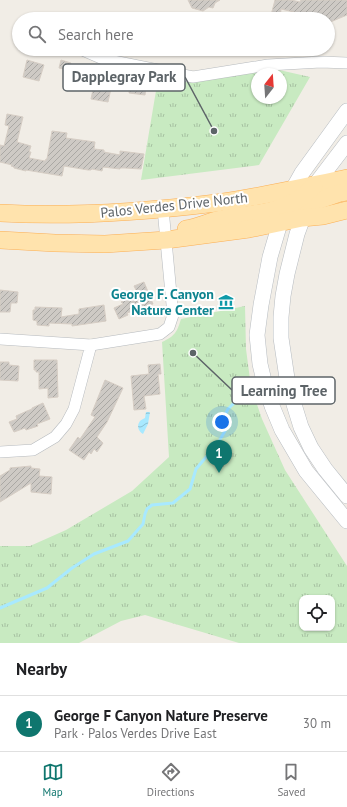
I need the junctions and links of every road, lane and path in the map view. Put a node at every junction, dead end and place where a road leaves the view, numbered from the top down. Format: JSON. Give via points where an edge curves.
{"nodes":[{"id":1,"x":95,"y":56,"type":"edge"},
{"id":2,"x":347,"y":63,"type":"edge"},
{"id":3,"x":347,"y":111,"type":"edge"},
{"id":4,"x":347,"y":143,"type":"edge"},
{"id":5,"x":347,"y":178,"type":"edge"},
{"id":6,"x":315,"y":184,"type":"junction"},
{"id":7,"x":293,"y":189,"type":"junction"},
{"id":8,"x":347,"y":192,"type":"edge"},
{"id":9,"x":286,"y":206,"type":"junction"},
{"id":10,"x":163,"y":209,"type":"junction"},
{"id":11,"x":347,"y":210,"type":"edge"},
{"id":12,"x":305,"y":211,"type":"junction"},
{"id":13,"x":0,"y":213,"type":"edge"},
{"id":14,"x":280,"y":222,"type":"junction"},
{"id":15,"x":0,"y":240,"type":"edge"},
{"id":16,"x":166,"y":240,"type":"junction"},
{"id":17,"x":0,"y":339,"type":"edge"},
{"id":18,"x":91,"y":345,"type":"junction"},
{"id":19,"x":0,"y":452,"type":"edge"},
{"id":20,"x":347,"y":496,"type":"edge"},
{"id":21,"x":347,"y":521,"type":"edge"}],
"edges":[{"from":1,"to":2,"type":"street","via":[[103,60],[193,77],[268,65]]},
{"from":3,"to":7,"type":"main road","via":[[302,172]]},
{"from":4,"to":6,"type":"main road"},
{"from":5,"to":6,"type":"main road","name":"Palos Verdes Drive North"},
{"from":6,"to":7,"type":"main road","name":"Palos Verdes Drive North"},
{"from":6,"to":9,"type":"main road","via":[[302,197]]},
{"from":6,"to":12,"type":"main road"},
{"from":7,"to":9,"type":"main road"},
{"from":7,"to":10,"type":"main road","name":"Palos Verdes Drive North","via":[[217,203]]},
{"from":8,"to":12,"type":"main road"},
{"from":9,"to":14,"type":"main road"},
{"from":9,"to":16,"type":"main road","via":[[178,231]]},
{"from":10,"to":13,"type":"main road","name":"Palos Verdes Drive North","via":[[81,214]]},
{"from":10,"to":16,"type":"street"},
{"from":11,"to":12,"type":"main road","via":[[323,216]]},
{"from":12,"to":14,"type":"main road"},
{"from":12,"to":20,"type":"main road","via":[[287,274],[281,338],[288,385],[301,426],[325,469]]},
{"from":14,"to":16,"type":"main road","via":[[249,229]]},
{"from":14,"to":21,"type":"main road","via":[[261,305],[257,335],[260,364],[282,430],[306,471]]},
{"from":15,"to":16,"type":"main road","via":[[105,244]]},
{"from":16,"to":18,"type":"street","via":[[173,315],[169,327],[160,334]]},
{"from":17,"to":18,"type":"street"},
{"from":18,"to":19,"type":"street","via":[[74,409],[55,437],[33,450]]}]}
